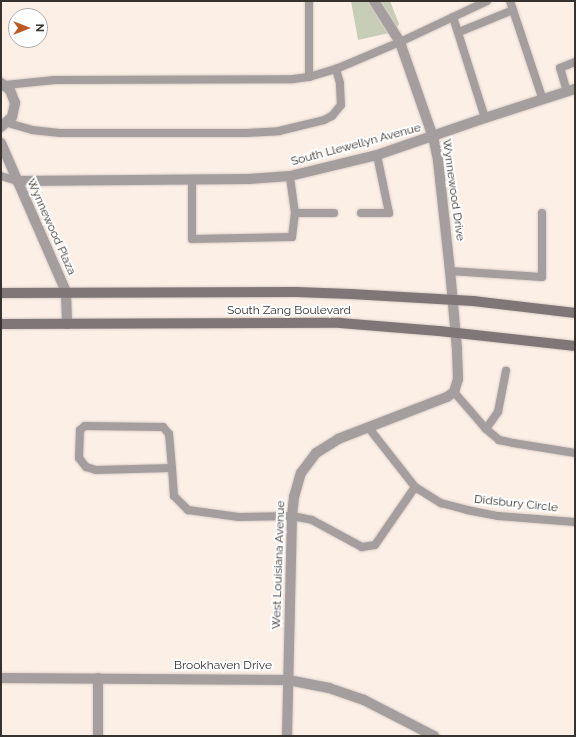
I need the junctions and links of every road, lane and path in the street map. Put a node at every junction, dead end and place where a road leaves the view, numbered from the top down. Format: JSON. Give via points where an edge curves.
{"nodes":[{"id":1,"x":309,"y":1,"type":"edge"},
{"id":2,"x":374,"y":1,"type":"edge"},
{"id":3,"x":487,"y":1,"type":"edge"},
{"id":4,"x":510,"y":1,"type":"edge"},
{"id":5,"x":513,"y":10,"type":"junction"},
{"id":6,"x":453,"y":17,"type":"junction"},
{"id":7,"x":459,"y":32,"type":"junction"},
{"id":8,"x":400,"y":42,"type":"junction"},
{"id":9,"x":575,"y":62,"type":"edge"},
{"id":10,"x":336,"y":69,"type":"junction"},
{"id":11,"x":309,"y":77,"type":"junction"},
{"id":12,"x":3,"y":84,"type":"edge"},
{"id":13,"x":571,"y":90,"type":"edge"},
{"id":14,"x":543,"y":100,"type":"junction"},
{"id":15,"x":485,"y":118,"type":"junction"},
{"id":16,"x":4,"y":125,"type":"edge"},
{"id":17,"x":433,"y":137,"type":"junction"},
{"id":18,"x":1,"y":143,"type":"edge"},
{"id":19,"x":377,"y":155,"type":"junction"},
{"id":20,"x":1,"y":176,"type":"edge"},
{"id":21,"x":290,"y":176,"type":"junction"},
{"id":22,"x":17,"y":180,"type":"junction"},
{"id":23,"x":192,"y":180,"type":"junction"},
{"id":24,"x":295,"y":213,"type":"junction"},
{"id":25,"x":334,"y":213,"type":"dead end"},
{"id":26,"x":361,"y":213,"type":"dead end"},
{"id":27,"x":542,"y":213,"type":"dead end"},
{"id":28,"x":450,"y":270,"type":"junction"},
{"id":29,"x":66,"y":292,"type":"junction"},
{"id":30,"x":1,"y":293,"type":"edge"},
{"id":31,"x":453,"y":299,"type":"junction"},
{"id":32,"x":575,"y":313,"type":"edge"},
{"id":33,"x":1,"y":324,"type":"edge"},
{"id":34,"x":67,"y":324,"type":"junction"},
{"id":35,"x":456,"y":332,"type":"junction"},
{"id":36,"x":575,"y":346,"type":"edge"},
{"id":37,"x":506,"y":371,"type":"dead end"},
{"id":38,"x":454,"y":392,"type":"junction"},
{"id":39,"x":368,"y":427,"type":"junction"},
{"id":40,"x":486,"y":429,"type":"junction"},
{"id":41,"x":575,"y":453,"type":"edge"},
{"id":42,"x":172,"y":468,"type":"junction"},
{"id":43,"x":415,"y":487,"type":"junction"},
{"id":44,"x":292,"y":516,"type":"junction"},
{"id":45,"x":575,"y":522,"type":"edge"},
{"id":46,"x":1,"y":678,"type":"edge"},
{"id":47,"x":98,"y":678,"type":"junction"},
{"id":48,"x":288,"y":680,"type":"junction"},
{"id":49,"x":98,"y":736,"type":"edge"},
{"id":50,"x":287,"y":736,"type":"edge"},
{"id":51,"x":434,"y":736,"type":"edge"}],
"edges":[{"from":1,"to":11,"type":"lane"},
{"from":2,"to":8,"type":"street","name":"Wynnewood Drive"},
{"from":3,"to":6,"type":"lane"},
{"from":4,"to":5,"type":"lane"},
{"from":5,"to":7,"type":"lane"},
{"from":5,"to":14,"type":"lane"},
{"from":6,"to":7,"type":"lane"},
{"from":6,"to":8,"type":"lane"},
{"from":7,"to":15,"type":"lane"},
{"from":8,"to":10,"type":"lane"},
{"from":8,"to":17,"type":"street","name":"Wynnewood Drive"},
{"from":9,"to":13,"type":"lane","via":[[560,68]]},
{"from":10,"to":11,"type":"lane"},
{"from":10,"to":16,"type":"lane","via":[[340,83],[341,105],[332,116],[279,131],[60,133]]},
{"from":11,"to":12,"type":"lane","via":[[55,80]]},
{"from":12,"to":16,"type":"street","via":[[13,96],[15,103],[12,117]]},
{"from":13,"to":14,"type":"street","name":"South Llewellyn Avenue"},
{"from":14,"to":15,"type":"street","name":"South Llewellyn Avenue"},
{"from":15,"to":17,"type":"street","name":"South Llewellyn Avenue"},
{"from":17,"to":19,"type":"street","name":"South Llewellyn Avenue"},
{"from":17,"to":28,"type":"street","name":"Wynnewood Drive","via":[[438,160]]},
{"from":18,"to":22,"type":"street","name":"Wynnewood Plaza"},
{"from":19,"to":21,"type":"street","name":"South Llewellyn Avenue"},
{"from":19,"to":26,"type":"lane","via":[[389,212]]},
{"from":20,"to":22,"type":"lane"},
{"from":21,"to":23,"type":"street","name":"South Llewellyn Avenue"},
{"from":21,"to":24,"type":"lane"},
{"from":22,"to":23,"type":"street","name":"South Llewellyn Avenue"},
{"from":22,"to":29,"type":"street","name":"Wynnewood Plaza"},
{"from":23,"to":24,"type":"lane","via":[[192,239],[292,237]]},
{"from":24,"to":25,"type":"lane"},
{"from":27,"to":28,"type":"lane","via":[[542,277]]},
{"from":28,"to":31,"type":"street","name":"Wynnewood Drive"},
{"from":29,"to":30,"type":"main road","name":"South Zang Boulevard"},
{"from":29,"to":31,"type":"main road","name":"South Zang Boulevard","via":[[296,292]]},
{"from":29,"to":34,"type":"street","name":"Wynnewood Plaza"},
{"from":31,"to":32,"type":"main road","name":"South Zang Boulevard"},
{"from":31,"to":35,"type":"street"},
{"from":33,"to":34,"type":"main road","name":"South Zang Boulevard"},
{"from":34,"to":35,"type":"main road","name":"South Zang Boulevard","via":[[340,323]]},
{"from":35,"to":36,"type":"main road","name":"South Zang Boulevard"},
{"from":35,"to":38,"type":"street","via":[[458,379]]},
{"from":37,"to":40,"type":"lane","via":[[498,412]]},
{"from":38,"to":39,"type":"street","name":"West Louisiana Avenue"},
{"from":38,"to":40,"type":"lane"},
{"from":39,"to":43,"type":"lane","name":"Didsbury Circle"},
{"from":39,"to":44,"type":"street","name":"West Louisiana Avenue","via":[[338,439],[316,453],[301,473]]},
{"from":40,"to":41,"type":"lane","via":[[499,440],[512,444]]},
{"from":42,"to":42,"type":"lane","via":[[169,434],[163,427],[85,426],[80,430],[79,458],[86,467],[96,470]]},
{"from":42,"to":44,"type":"lane","via":[[174,496],[188,510],[239,517]]},
{"from":43,"to":44,"type":"lane","via":[[375,546],[362,547],[312,520]]},
{"from":43,"to":45,"type":"lane","name":"Didsbury Circle","via":[[441,503],[467,510],[498,516]]},
{"from":44,"to":48,"type":"street","name":"West Louisiana Avenue"},
{"from":46,"to":47,"type":"street","name":"Brookhaven Drive"},
{"from":47,"to":48,"type":"street","name":"Brookhaven Drive"},
{"from":47,"to":49,"type":"street"},
{"from":48,"to":50,"type":"street","name":"West Louisiana Avenue"},
{"from":48,"to":51,"type":"street","name":"Brookhaven Drive","via":[[329,688],[364,700]]}]}
